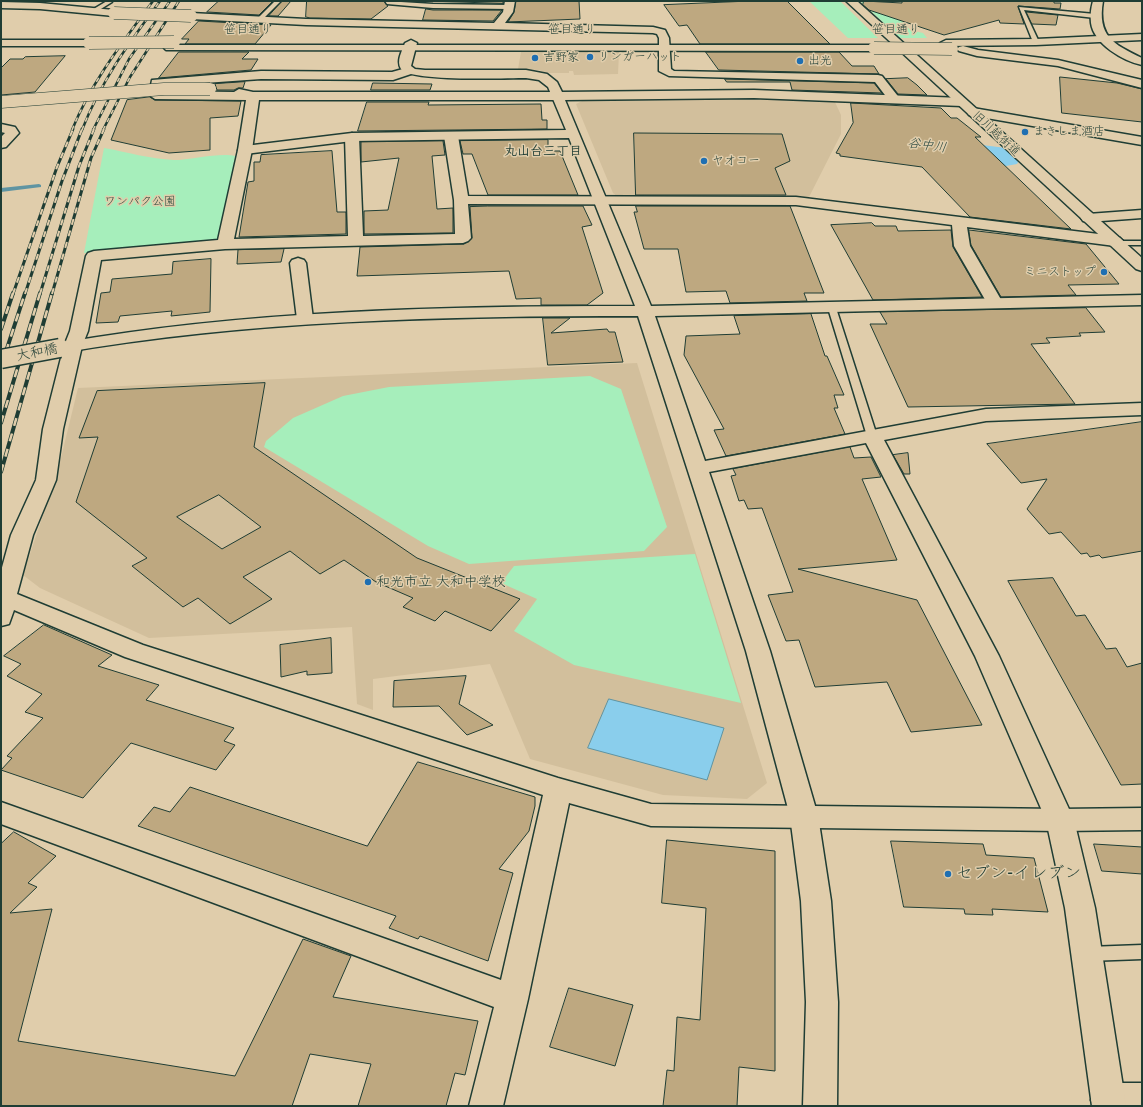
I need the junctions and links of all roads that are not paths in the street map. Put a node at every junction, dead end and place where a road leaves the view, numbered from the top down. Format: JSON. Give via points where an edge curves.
{"nodes":[{"id":1,"x":278,"y":1,"type":"edge"},
{"id":2,"x":851,"y":1,"type":"edge"},
{"id":3,"x":1098,"y":1,"type":"edge"},
{"id":4,"x":109,"y":2,"type":"edge"},
{"id":5,"x":387,"y":2,"type":"edge"},
{"id":6,"x":45,"y":4,"type":"edge"},
{"id":7,"x":509,"y":4,"type":"edge"},
{"id":8,"x":1,"y":5,"type":"edge"},
{"id":9,"x":94,"y":11,"type":"junction"},
{"id":10,"x":1095,"y":16,"type":"junction"},
{"id":11,"x":259,"y":20,"type":"junction"},
{"id":12,"x":494,"y":25,"type":"junction"},
{"id":13,"x":1141,"y":38,"type":"edge"},
{"id":14,"x":1036,"y":42,"type":"junction"},
{"id":15,"x":1,"y":43,"type":"edge"},
{"id":16,"x":432,"y":43,"type":"junction"},
{"id":17,"x":1108,"y":43,"type":"junction"},
{"id":18,"x":88,"y":46,"type":"junction"},
{"id":19,"x":410,"y":46,"type":"junction"},
{"id":20,"x":664,"y":46,"type":"junction"},
{"id":21,"x":954,"y":47,"type":"junction"},
{"id":22,"x":1,"y":48,"type":"edge"},
{"id":23,"x":1142,"y":62,"type":"edge"},
{"id":24,"x":410,"y":72,"type":"junction"},
{"id":25,"x":1142,"y":84,"type":"edge"},
{"id":26,"x":253,"y":96,"type":"junction"},
{"id":27,"x":558,"y":96,"type":"junction"},
{"id":28,"x":895,"y":100,"type":"junction"},
{"id":29,"x":1,"y":102,"type":"edge"},
{"id":30,"x":962,"y":102,"type":"junction"},
{"id":31,"x":973,"y":112,"type":"junction"},
{"id":32,"x":1,"y":128,"type":"edge"},
{"id":33,"x":574,"y":134,"type":"junction"},
{"id":34,"x":451,"y":136,"type":"junction"},
{"id":35,"x":352,"y":137,"type":"junction"},
{"id":36,"x":1142,"y":141,"type":"edge"},
{"id":37,"x":1,"y":144,"type":"edge"},
{"id":38,"x":244,"y":150,"type":"junction"},
{"id":39,"x":461,"y":200,"type":"junction"},
{"id":40,"x":601,"y":201,"type":"junction"},
{"id":41,"x":1142,"y":214,"type":"edge"},
{"id":42,"x":1088,"y":218,"type":"junction"},
{"id":43,"x":960,"y":222,"type":"junction"},
{"id":44,"x":356,"y":239,"type":"junction"},
{"id":45,"x":1116,"y":242,"type":"junction"},
{"id":46,"x":1142,"y":243,"type":"edge"},
{"id":47,"x":225,"y":244,"type":"junction"},
{"id":48,"x":298,"y":264,"type":"dead end"},
{"id":49,"x":1142,"y":266,"type":"edge"},
{"id":50,"x":1142,"y":300,"type":"edge"},
{"id":51,"x":995,"y":304,"type":"junction"},
{"id":52,"x":832,"y":308,"type":"junction"},
{"id":53,"x":645,"y":311,"type":"junction"},
{"id":54,"x":305,"y":319,"type":"junction"},
{"id":55,"x":67,"y":347,"type":"junction"},
{"id":56,"x":1,"y":359,"type":"edge"},
{"id":57,"x":1142,"y":409,"type":"edge"},
{"id":58,"x":872,"y":436,"type":"junction"},
{"id":59,"x":698,"y":468,"type":"junction"},
{"id":60,"x":2,"y":604,"type":"edge"},
{"id":61,"x":558,"y":789,"type":"junction"},
{"id":62,"x":1,"y":813,"type":"edge"},
{"id":63,"x":804,"y":816,"type":"junction"},
{"id":64,"x":1142,"y":819,"type":"edge"},
{"id":65,"x":1060,"y":820,"type":"junction"},
{"id":66,"x":1142,"y":952,"type":"edge"},
{"id":67,"x":1087,"y":954,"type":"junction"},
{"id":68,"x":512,"y":999,"type":"junction"},
{"id":69,"x":1142,"y":1100,"type":"edge"},
{"id":70,"x":1108,"y":1103,"type":"edge"},
{"id":71,"x":486,"y":1106,"type":"edge"},
{"id":72,"x":820,"y":1106,"type":"edge"}],
"edges":[{"from":1,"to":11,"type":"lane"},
{"from":2,"to":30,"type":"street","name":"旧川越街道"},
{"from":3,"to":10,"type":"street"},
{"from":4,"to":9,"type":"lane"},
{"from":5,"to":7,"type":"lane","via":[[433,6]]},
{"from":6,"to":8,"type":"street"},
{"from":6,"to":9,"type":"street"},
{"from":7,"to":12,"type":"street","via":[[508,12]]},
{"from":9,"to":11,"type":"street","bridge":true},
{"from":10,"to":14,"type":"lane","via":[[1021,8]]},
{"from":10,"to":17,"type":"street","via":[[1097,30]]},
{"from":11,"to":12,"type":"street"},
{"from":12,"to":16,"type":"street","via":[[432,40]]},
{"from":12,"to":20,"type":"street","via":[[653,30],[661,32]]},
{"from":13,"to":17,"type":"street","name":"笹目通り"},
{"from":14,"to":17,"type":"street","name":"笹目通り"},
{"from":14,"to":21,"type":"street","name":"笹目通り"},
{"from":15,"to":18,"type":"street","name":"笹目通り"},
{"from":16,"to":19,"type":"street","name":"笹目通り"},
{"from":16,"to":20,"type":"street","name":"笹目通り"},
{"from":17,"to":21,"type":"street","name":"笹目通り"},
{"from":17,"to":23,"type":"street"},
{"from":18,"to":19,"type":"street","name":"笹目通り"},
{"from":18,"to":22,"type":"street","name":"笹目通り"},
{"from":19,"to":20,"type":"street","name":"笹目通り"},
{"from":19,"to":24,"type":"street","via":[[404,67]]},
{"from":20,"to":21,"type":"street","name":"笹目通り","bridge":true},
{"from":20,"to":28,"type":"street","via":[[665,71],[673,74],[878,79]]},
{"from":21,"to":25,"type":"street","via":[[976,53],[1058,63]]},
{"from":24,"to":26,"type":"street","via":[[393,76],[261,75],[162,82],[156,83],[154,94]]},
{"from":24,"to":27,"type":"street","via":[[535,76],[549,81]]},
{"from":26,"to":27,"type":"street"},
{"from":26,"to":29,"type":"street","bridge":true,"via":[[210,89],[164,89]]},
{"from":26,"to":38,"type":"street"},
{"from":27,"to":28,"type":"street","via":[[754,94]]},
{"from":27,"to":33,"type":"street"},
{"from":28,"to":30,"type":"street"},
{"from":30,"to":31,"type":"street","name":"旧川越街道"},
{"from":31,"to":36,"type":"street"},
{"from":31,"to":42,"type":"street","name":"旧川越街道"},
{"from":32,"to":37,"type":"street","via":[[12,133]]},
{"from":33,"to":34,"type":"street"},
{"from":33,"to":40,"type":"street"},
{"from":34,"to":35,"type":"street"},
{"from":34,"to":39,"type":"street"},
{"from":35,"to":38,"type":"street"},
{"from":35,"to":44,"type":"street"},
{"from":38,"to":47,"type":"street"},
{"from":39,"to":40,"type":"street"},
{"from":39,"to":44,"type":"street","via":[[463,238]]},
{"from":40,"to":43,"type":"street","via":[[796,201]]},
{"from":40,"to":53,"type":"street"},
{"from":41,"to":42,"type":"street"},
{"from":42,"to":45,"type":"street","name":"旧川越街道"},
{"from":43,"to":45,"type":"street"},
{"from":43,"to":51,"type":"street","via":[[962,246]]},
{"from":44,"to":47,"type":"street"},
{"from":45,"to":46,"type":"lane"},
{"from":45,"to":49,"type":"street","name":"旧川越街道"},
{"from":47,"to":55,"type":"street","via":[[94,256],[79,331]]},
{"from":48,"to":54,"type":"street"},
{"from":50,"to":51,"type":"street","name":"大和橋"},
{"from":51,"to":52,"type":"street","name":"大和橋"},
{"from":52,"to":53,"type":"street","name":"大和橋"},
{"from":52,"to":58,"type":"lane"},
{"from":53,"to":54,"type":"street","name":"大和橋","via":[[489,312]]},
{"from":53,"to":59,"type":"street"},
{"from":54,"to":55,"type":"street","name":"大和橋","via":[[202,328]]},
{"from":55,"to":56,"type":"street","name":"大和橋","bridge":true},
{"from":55,"to":60,"type":"street","via":[[46,480],[22,535]]},
{"from":57,"to":58,"type":"street","via":[[986,415]]},
{"from":58,"to":59,"type":"street"},
{"from":58,"to":65,"type":"street","via":[[987,656]]},
{"from":59,"to":63,"type":"street","via":[[758,651]]},
{"from":60,"to":61,"type":"street","via":[[134,651]]},
{"from":61,"to":63,"type":"street","via":[[651,815]]},
{"from":61,"to":68,"type":"street"},
{"from":62,"to":68,"type":"street"},
{"from":63,"to":65,"type":"street"},
{"from":63,"to":72,"type":"street","via":[[816,900],[822,1002]]},
{"from":64,"to":65,"type":"street"},
{"from":65,"to":67,"type":"street","via":[[1080,908]]},
{"from":66,"to":67,"type":"lane"},
{"from":67,"to":70,"type":"street"},
{"from":68,"to":71,"type":"street"},
{"from":69,"to":70,"type":"street"}]}
